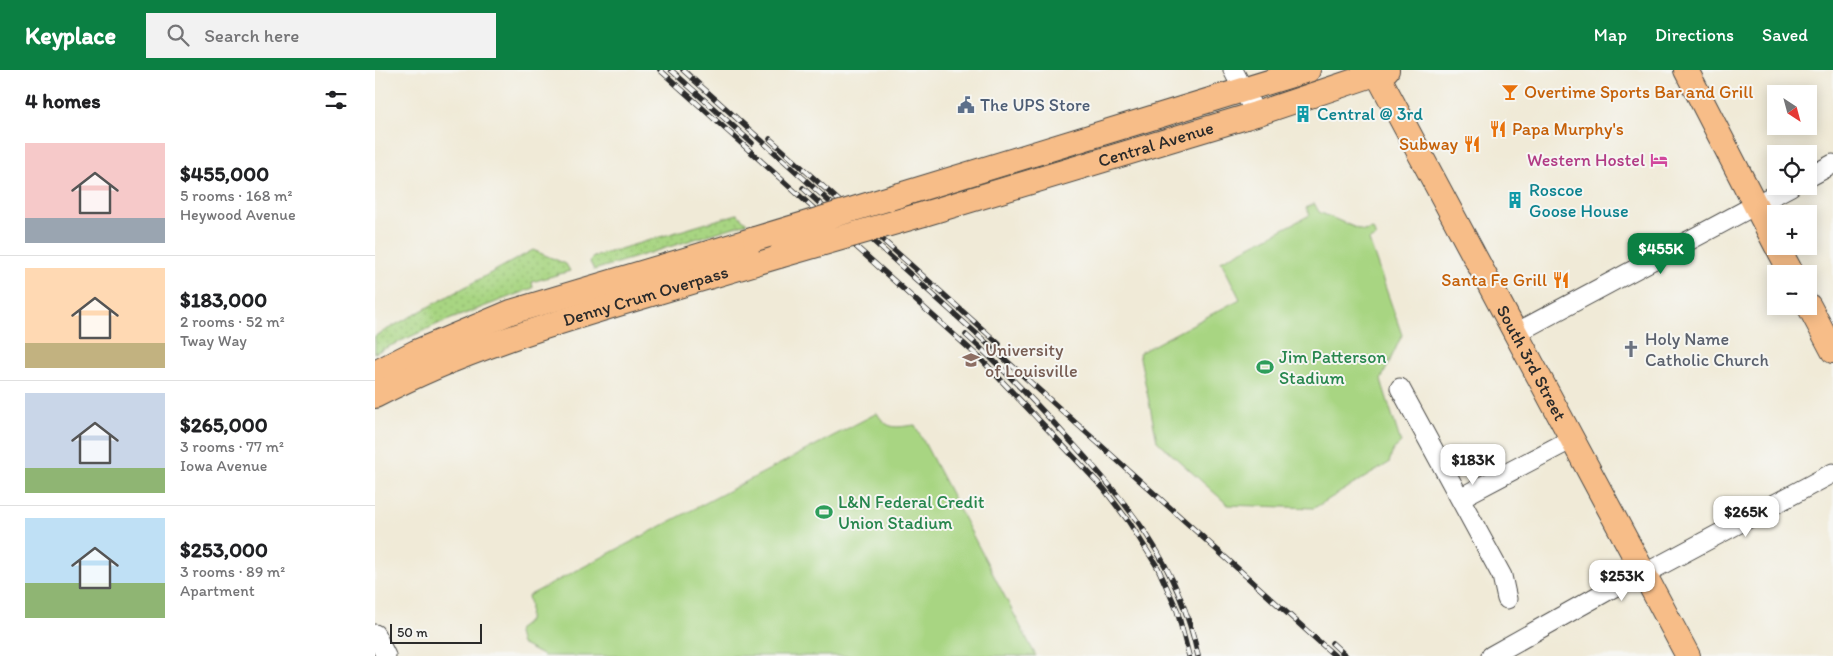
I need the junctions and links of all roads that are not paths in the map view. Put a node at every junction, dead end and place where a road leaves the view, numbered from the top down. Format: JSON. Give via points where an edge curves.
{"nodes":[{"id":1,"x":1308,"y":70,"type":"edge"},
{"id":2,"x":1686,"y":70,"type":"edge"},
{"id":3,"x":1379,"y":71,"type":"edge"},
{"id":4,"x":1239,"y":80,"type":"edge"},
{"id":5,"x":1256,"y":114,"type":"junction"},
{"id":6,"x":1833,"y":164,"type":"edge"},
{"id":7,"x":1817,"y":173,"type":"edge"},
{"id":8,"x":1775,"y":195,"type":"edge"},
{"id":9,"x":900,"y":196,"type":"joint"},
{"id":10,"x":1755,"y":206,"type":"junction"},
{"id":11,"x":924,"y":214,"type":"joint"},
{"id":12,"x":1767,"y":228,"type":"edge"},
{"id":13,"x":1814,"y":315,"type":"edge"},
{"id":14,"x":1516,"y":333,"type":"junction"},
{"id":15,"x":1833,"y":351,"type":"edge"},
{"id":16,"x":375,"y":373,"type":"edge"},
{"id":17,"x":1400,"y":388,"type":"dead end"},
{"id":18,"x":375,"y":396,"type":"edge"},
{"id":19,"x":1572,"y":439,"type":"junction"},
{"id":20,"x":1833,"y":473,"type":"edge"},
{"id":21,"x":1459,"y":498,"type":"junction"},
{"id":22,"x":1644,"y":574,"type":"junction"},
{"id":23,"x":1507,"y":599,"type":"dead end"},
{"id":24,"x":375,"y":634,"type":"edge"},
{"id":25,"x":386,"y":656,"type":"edge"},
{"id":26,"x":1491,"y":656,"type":"edge"},
{"id":27,"x":1688,"y":656,"type":"edge"}],
"edges":[{"from":1,"to":4,"type":"main road","name":"Central Avenue"},
{"from":2,"to":10,"type":"main road"},
{"from":3,"to":5,"type":"main road","name":"Central Avenue"},
{"from":3,"to":14,"type":"main road","name":"South 3rd Street"},
{"from":4,"to":5,"type":"street"},
{"from":4,"to":9,"type":"main road","name":"Central Avenue"},
{"from":5,"to":11,"type":"main road","name":"Central Avenue"},
{"from":6,"to":7,"type":"street"},
{"from":8,"to":10,"type":"street"},
{"from":9,"to":16,"type":"main road","name":"Denny Crum Overpass","bridge":true,"via":[[511,312]]},
{"from":10,"to":12,"type":"main road"},
{"from":10,"to":14,"type":"street"},
{"from":11,"to":18,"type":"main road","name":"Denny Crum Overpass","bridge":true,"via":[[573,317],[448,362]]},
{"from":13,"to":15,"type":"main road"},
{"from":14,"to":19,"type":"main road","name":"South 3rd Street"},
{"from":17,"to":21,"type":"street"},
{"from":19,"to":21,"type":"street"},
{"from":19,"to":22,"type":"main road","name":"South 3rd Street"},
{"from":20,"to":22,"type":"street"},
{"from":21,"to":23,"type":"street","via":[[1502,576]]},
{"from":22,"to":26,"type":"street","via":[[1623,582]]},
{"from":22,"to":27,"type":"main road","name":"South 3rd Street"},
{"from":24,"to":25,"type":"street"}]}
